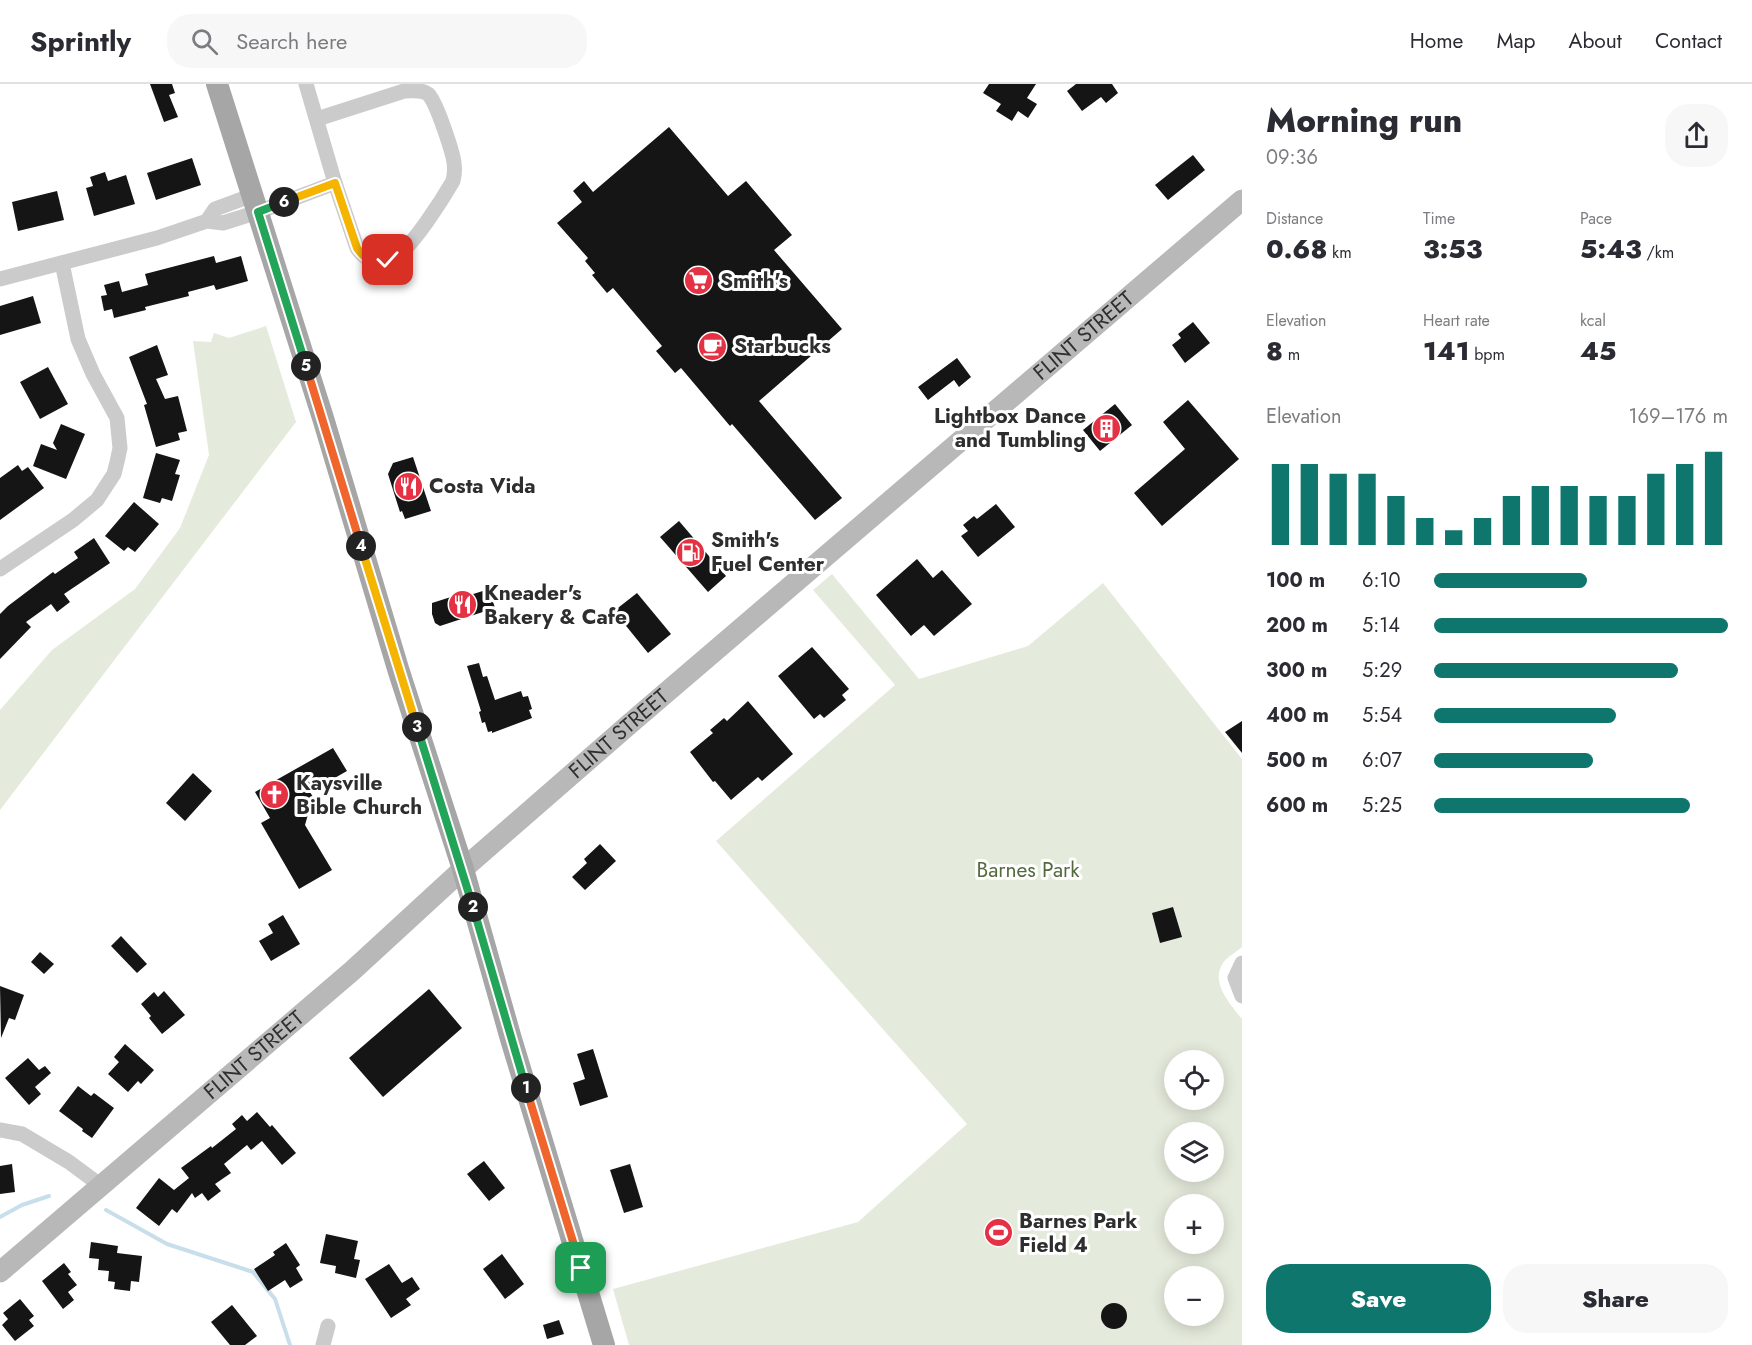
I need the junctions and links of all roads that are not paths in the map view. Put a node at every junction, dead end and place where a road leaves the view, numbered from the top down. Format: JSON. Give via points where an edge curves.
{"nodes":[{"id":1,"x":217,"y":84,"type":"edge"},
{"id":2,"x":306,"y":84,"type":"edge"},
{"id":3,"x":317,"y":119,"type":"junction"},
{"id":4,"x":335,"y":183,"type":"junction"},
{"id":5,"x":1242,"y":200,"type":"edge"},
{"id":6,"x":255,"y":204,"type":"junction"},
{"id":7,"x":62,"y":263,"type":"junction"},
{"id":8,"x":0,"y":279,"type":"edge"},
{"id":9,"x":0,"y":569,"type":"edge"},
{"id":10,"x":463,"y":869,"type":"junction"},
{"id":11,"x":1242,"y":963,"type":"edge"},
{"id":12,"x":1242,"y":996,"type":"edge"},
{"id":13,"x":0,"y":1130,"type":"edge"},
{"id":14,"x":100,"y":1185,"type":"junction"},
{"id":15,"x":0,"y":1272,"type":"edge"},
{"id":16,"x":328,"y":1326,"type":"dead end"},
{"id":17,"x":323,"y":1345,"type":"edge"},
{"id":18,"x":604,"y":1345,"type":"edge"}],
"edges":[{"from":1,"to":6,"type":"main road"},
{"from":2,"to":3,"type":"street"},
{"from":3,"to":4,"type":"street"},
{"from":3,"to":4,"type":"street","via":[[404,91],[425,92],[431,97],[453,158],[453,181],[414,238],[388,260],[376,262],[363,257]]},
{"from":4,"to":6,"type":"street"},
{"from":5,"to":10,"type":"street","name":"FLINT STREET"},
{"from":6,"to":7,"type":"street","via":[[223,223],[207,221]]},
{"from":6,"to":10,"type":"main road"},
{"from":7,"to":8,"type":"street"},
{"from":7,"to":9,"type":"street","via":[[78,339],[117,418],[120,448],[114,474],[98,500]]},
{"from":10,"to":14,"type":"street","name":"FLINT STREET","via":[[352,971]]},
{"from":10,"to":18,"type":"main road"},
{"from":11,"to":12,"type":"street","via":[[1235,978]]},
{"from":13,"to":14,"type":"street","via":[[22,1134]]},
{"from":14,"to":15,"type":"street","name":"FLINT STREET"},
{"from":16,"to":17,"type":"street"}]}
